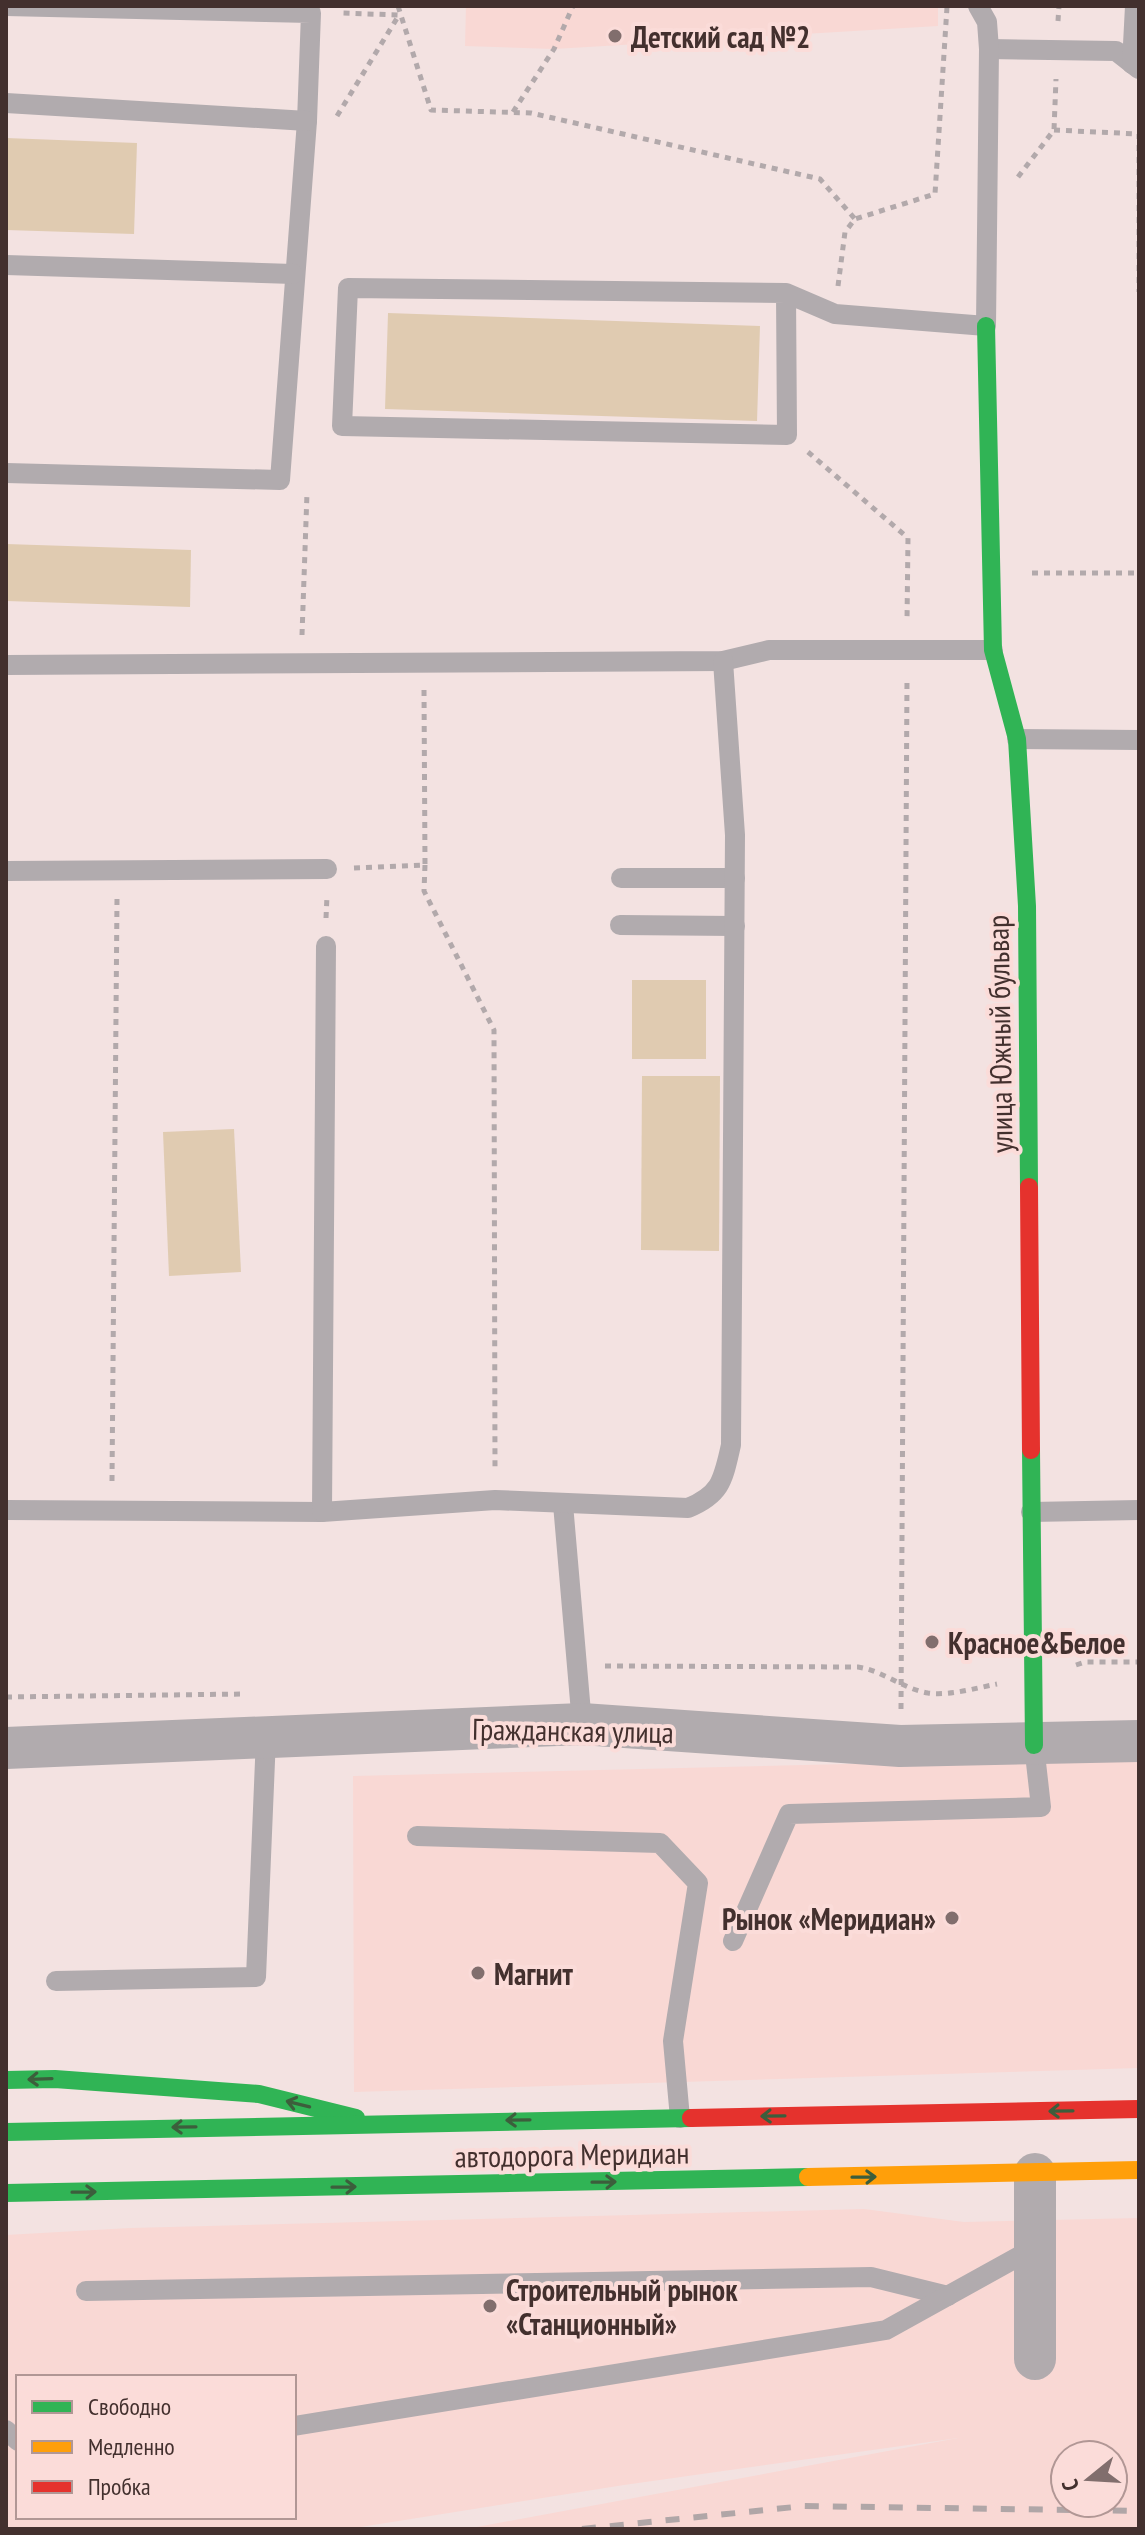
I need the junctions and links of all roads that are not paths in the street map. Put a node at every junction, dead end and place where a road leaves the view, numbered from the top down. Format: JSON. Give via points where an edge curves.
{"nodes":[{"id":1,"x":6,"y":6,"type":"edge"},
{"id":2,"x":978,"y":6,"type":"edge"},
{"id":3,"x":1135,"y":6,"type":"edge"},
{"id":4,"x":989,"y":49,"type":"junction"},
{"id":5,"x":1135,"y":66,"type":"edge"},
{"id":6,"x":6,"y":103,"type":"edge"},
{"id":7,"x":307,"y":121,"type":"junction"},
{"id":8,"x":6,"y":265,"type":"edge"},
{"id":9,"x":293,"y":274,"type":"junction"},
{"id":10,"x":786,"y":293,"type":"junction"},
{"id":11,"x":986,"y":326,"type":"junction"},
{"id":12,"x":6,"y":473,"type":"edge"},
{"id":13,"x":993,"y":650,"type":"junction"},
{"id":14,"x":723,"y":661,"type":"junction"},
{"id":15,"x":6,"y":665,"type":"edge"},
{"id":16,"x":1017,"y":739,"type":"junction"},
{"id":17,"x":1139,"y":740,"type":"edge"},
{"id":18,"x":327,"y":869,"type":"road end"},
{"id":19,"x":6,"y":871,"type":"edge"},
{"id":20,"x":621,"y":878,"type":"dead end"},
{"id":21,"x":735,"y":878,"type":"junction"},
{"id":22,"x":620,"y":925,"type":"dead end"},
{"id":23,"x":735,"y":926,"type":"junction"},
{"id":24,"x":326,"y":946,"type":"road end"},
{"id":25,"x":563,"y":1504,"type":"junction"},
{"id":26,"x":6,"y":1510,"type":"edge"},
{"id":27,"x":1139,"y":1510,"type":"edge"},
{"id":28,"x":322,"y":1512,"type":"junction"},
{"id":29,"x":1031,"y":1512,"type":"junction"},
{"id":30,"x":582,"y":1724,"type":"junction"},
{"id":31,"x":266,"y":1737,"type":"junction"},
{"id":32,"x":1139,"y":1741,"type":"edge"},
{"id":33,"x":1034,"y":1745,"type":"junction"},
{"id":34,"x":6,"y":1748,"type":"edge"},
{"id":35,"x":417,"y":1836,"type":"dead end"},
{"id":36,"x":733,"y":1941,"type":"dead end"},
{"id":37,"x":56,"y":1981,"type":"dead end"},
{"id":38,"x":6,"y":2080,"type":"edge"},
{"id":39,"x":1139,"y":2109,"type":"edge"},
{"id":40,"x":680,"y":2118,"type":"junction"},
{"id":41,"x":374,"y":2123,"type":"junction"},
{"id":42,"x":6,"y":2132,"type":"edge"},
{"id":43,"x":1139,"y":2170,"type":"edge"},
{"id":44,"x":1035,"y":2174,"type":"junction"},
{"id":45,"x":6,"y":2193,"type":"edge"},
{"id":46,"x":1034,"y":2248,"type":"junction"},
{"id":47,"x":86,"y":2291,"type":"dead end"},
{"id":48,"x":948,"y":2296,"type":"junction"},
{"id":49,"x":1035,"y":2359,"type":"dead end"},
{"id":50,"x":296,"y":2426,"type":"edge"}],
"edges":[{"from":1,"to":7,"type":"lane","via":[[311,13]]},
{"from":2,"to":4,"type":"lane","via":[[987,22]]},
{"from":3,"to":5,"type":"lane"},
{"from":4,"to":5,"type":"lane","via":[[1116,51]]},
{"from":4,"to":11,"type":"lane"},
{"from":6,"to":7,"type":"lane"},
{"from":7,"to":9,"type":"lane"},
{"from":8,"to":9,"type":"lane"},
{"from":9,"to":12,"type":"lane","via":[[280,480]]},
{"from":10,"to":10,"type":"lane","via":[[348,288],[342,426],[787,435]]},
{"from":10,"to":11,"type":"lane","via":[[835,314]]},
{"from":11,"to":13,"type":"main road","name":"улица Южный бульвар"},
{"from":13,"to":14,"type":"lane","via":[[769,650]]},
{"from":13,"to":16,"type":"main road","name":"улица Южный бульвар"},
{"from":14,"to":15,"type":"lane"},
{"from":14,"to":21,"type":"lane"},
{"from":16,"to":17,"type":"lane"},
{"from":16,"to":29,"type":"main road","name":"улица Южный бульвар","via":[[1027,906]]},
{"from":18,"to":19,"type":"lane"},
{"from":20,"to":21,"type":"lane"},
{"from":21,"to":23,"type":"lane"},
{"from":22,"to":23,"type":"lane"},
{"from":23,"to":25,"type":"lane","via":[[731,1445],[723,1480],[708,1500],[688,1508]]},
{"from":24,"to":28,"type":"lane"},
{"from":25,"to":28,"type":"lane","via":[[495,1500]]},
{"from":25,"to":30,"type":"lane"},
{"from":26,"to":28,"type":"lane"},
{"from":27,"to":29,"type":"lane"},
{"from":29,"to":33,"type":"main road","name":"улица Южный бульвар"},
{"from":30,"to":31,"type":"street","name":"Гражданская улица"},
{"from":30,"to":33,"type":"street","name":"Гражданская улица","via":[[900,1746]]},
{"from":31,"to":34,"type":"street","name":"Гражданская улица"},
{"from":31,"to":37,"type":"lane","via":[[256,1977]]},
{"from":32,"to":33,"type":"street","name":"Гражданская улица"},
{"from":33,"to":36,"type":"lane","via":[[1041,1807],[789,1814]]},
{"from":35,"to":40,"type":"lane","via":[[660,1843],[689,1873],[698,1883],[673,2041]]},
{"from":41,"to":38,"type":"main road","one_way":true,"via":[[259,2094]]},
{"from":39,"to":40,"type":"main road","name":"автодорога Меридиан","one_way":true},
{"from":40,"to":41,"type":"main road","name":"автодорога Меридиан","one_way":true},
{"from":41,"to":42,"type":"main road","name":"автодорога Меридиан","one_way":true},
{"from":43,"to":44,"type":"main road","name":"автодорога Меридиан"},
{"from":45,"to":44,"type":"main road","name":"автодорога Меридиан","one_way":true},
{"from":44,"to":46,"type":"street"},
{"from":46,"to":48,"type":"lane"},
{"from":46,"to":49,"type":"street"},
{"from":47,"to":48,"type":"lane","via":[[871,2277]]},
{"from":48,"to":50,"type":"lane","via":[[886,2330]]}]}
